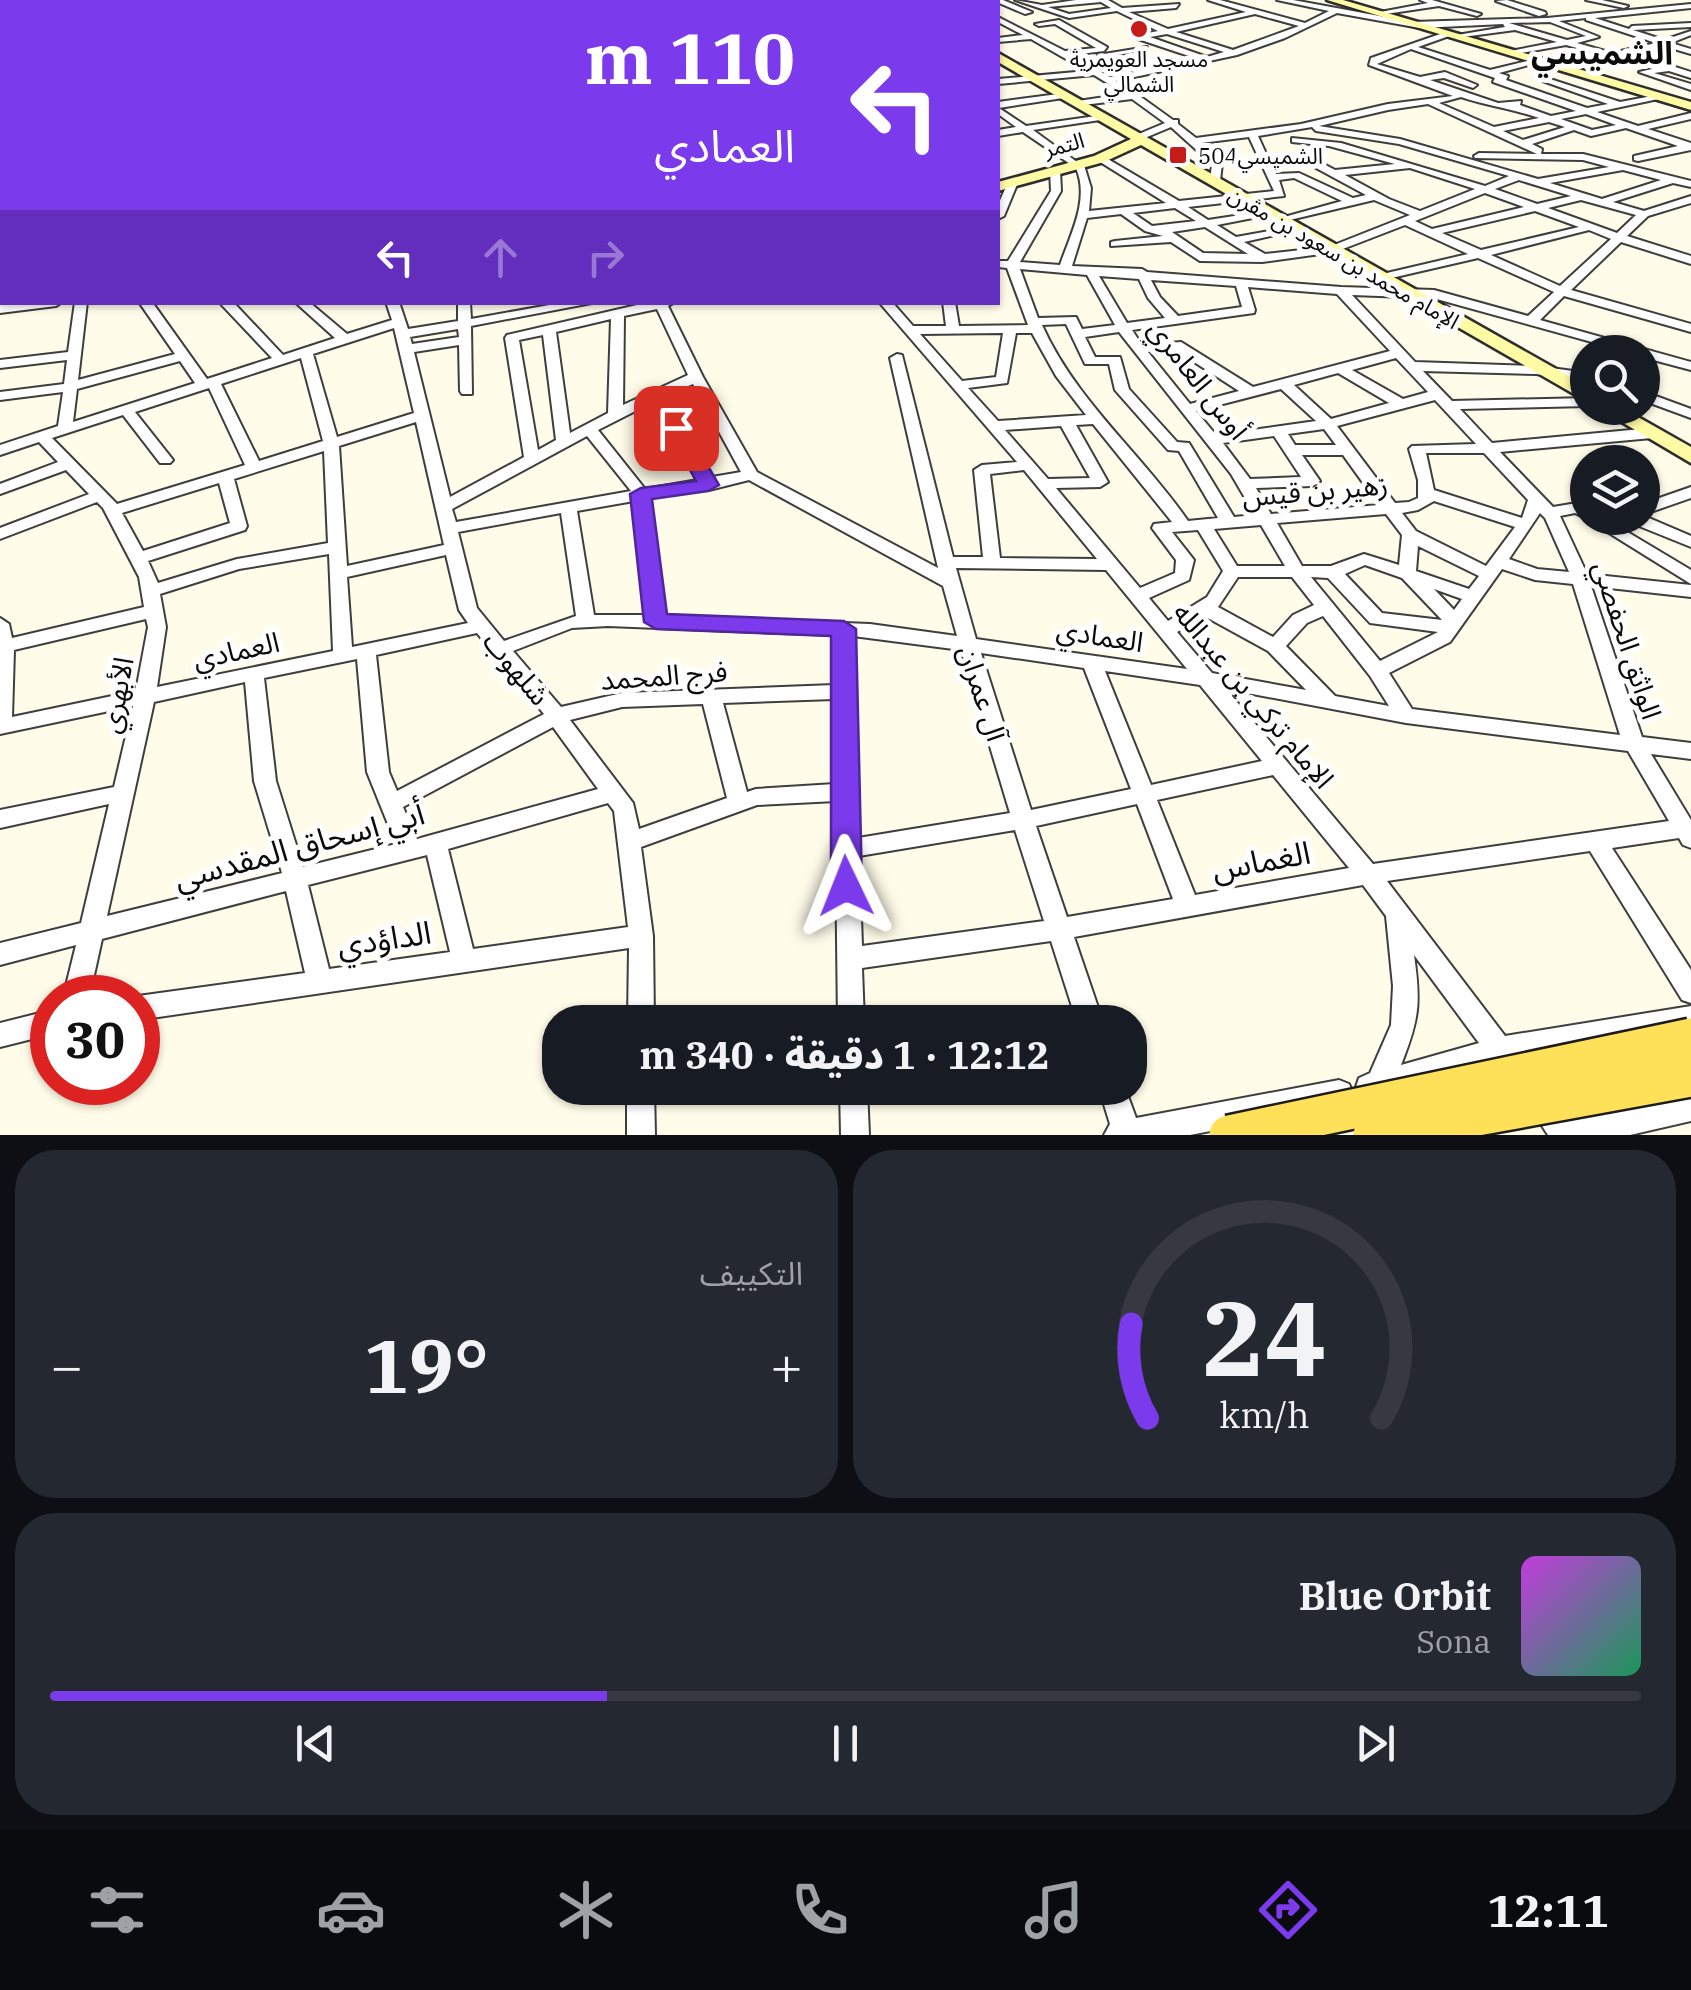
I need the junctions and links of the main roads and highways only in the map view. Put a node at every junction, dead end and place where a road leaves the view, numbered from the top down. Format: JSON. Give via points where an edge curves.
{"nodes":[{"id":1,"x":1690,"y":1016,"type":"edge"},
{"id":2,"x":1691,"y":1076,"type":"edge"},
{"id":3,"x":1228,"y":1135,"type":"edge"},
{"id":4,"x":1373,"y":1135,"type":"edge"}],
"edges":[{"from":1,"to":3,"type":"main road","bridge":true},
{"from":2,"to":4,"type":"main road","bridge":true}]}
